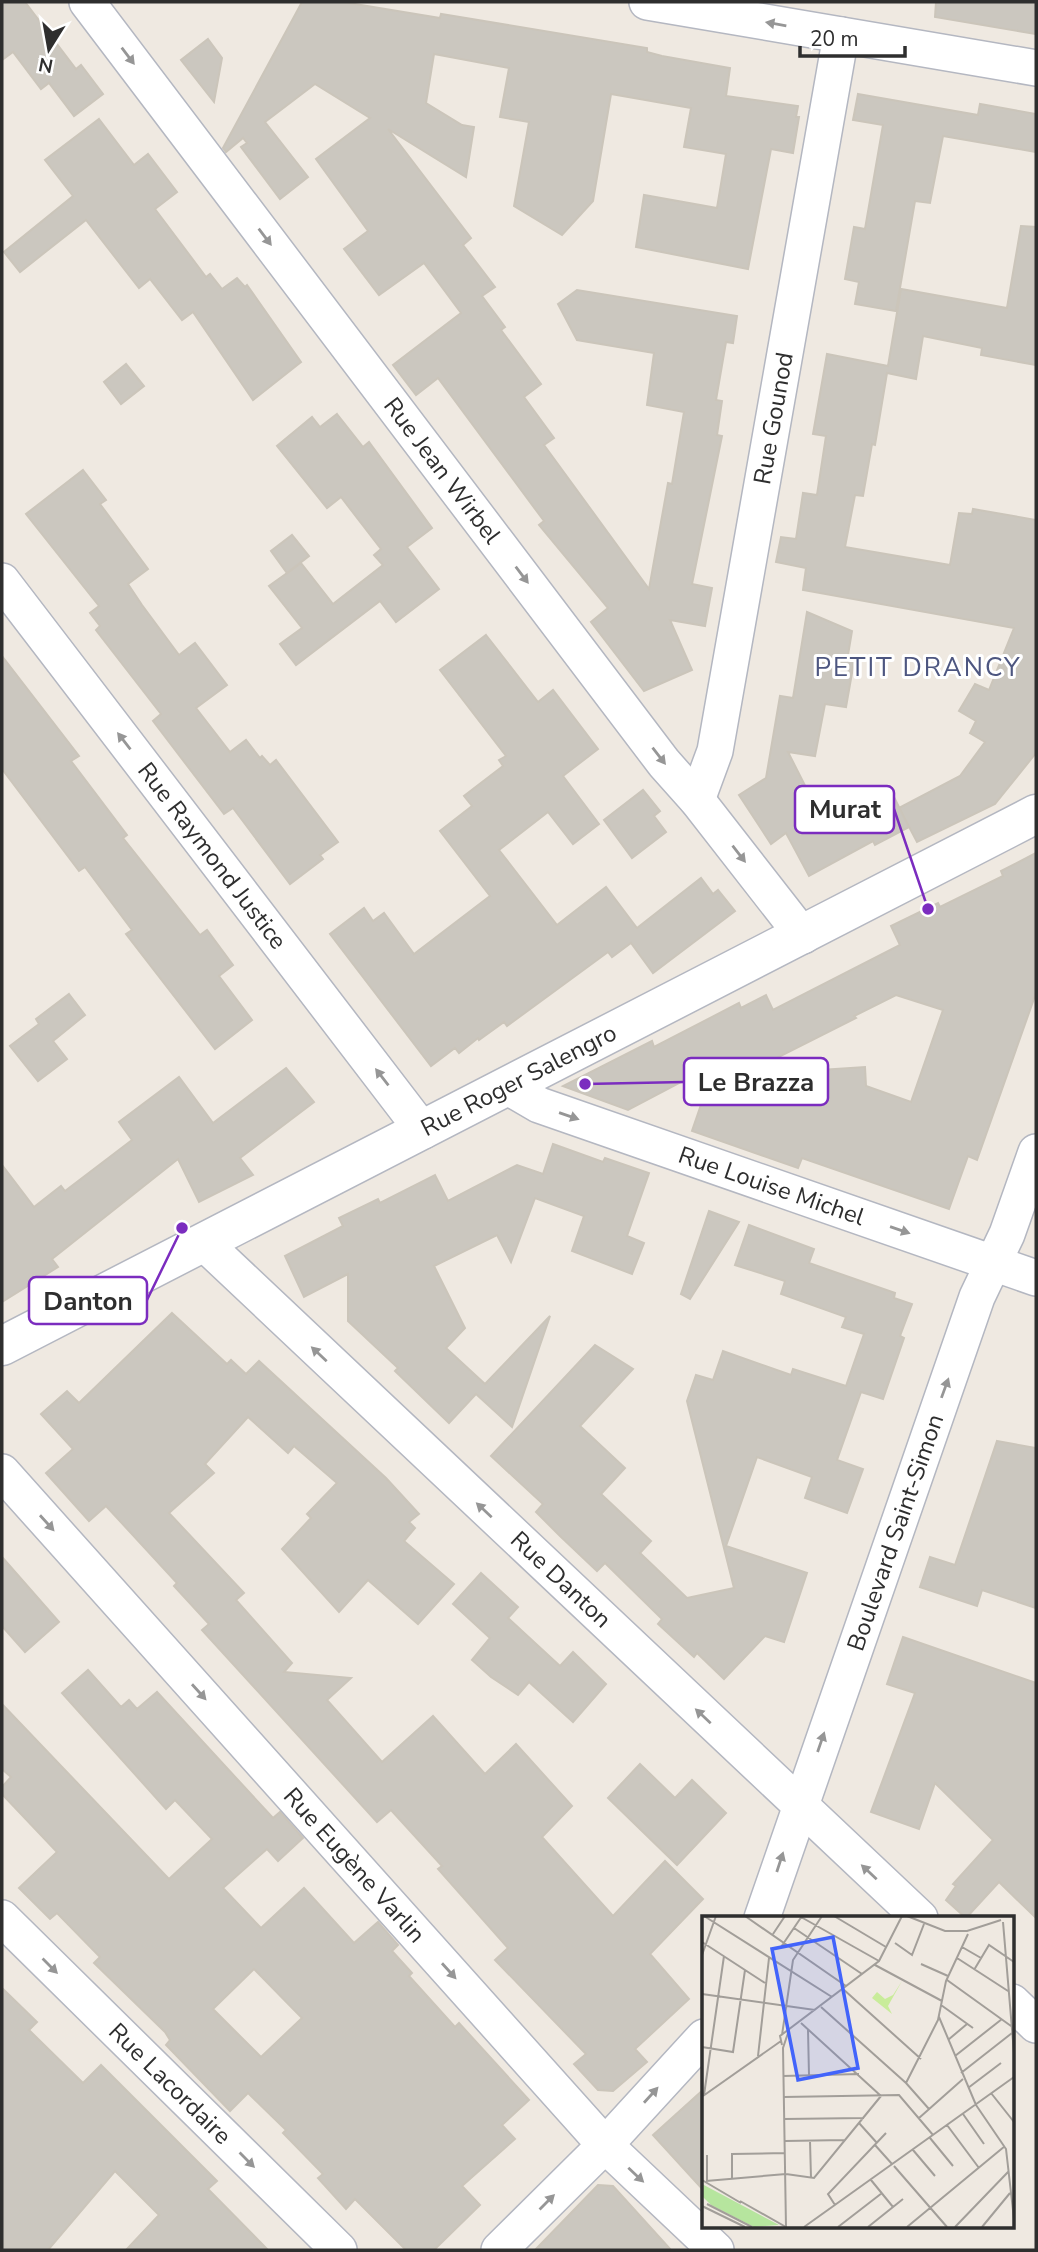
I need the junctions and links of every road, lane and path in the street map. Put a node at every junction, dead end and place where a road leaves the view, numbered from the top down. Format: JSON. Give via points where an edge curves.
{"nodes":[{"id":1,"x":86,"y":2,"type":"edge"},
{"id":2,"x":647,"y":2,"type":"edge"},
{"id":3,"x":841,"y":35,"type":"junction"},
{"id":4,"x":1036,"y":68,"type":"edge"},
{"id":5,"x":2,"y":581,"type":"edge"},
{"id":6,"x":697,"y":800,"type":"junction"},
{"id":7,"x":1036,"y":814,"type":"edge"},
{"id":8,"x":803,"y":936,"type":"junction"},
{"id":9,"x":508,"y":1087,"type":"junction"},
{"id":10,"x":424,"y":1131,"type":"junction"},
{"id":11,"x":1036,"y":1152,"type":"edge"},
{"id":12,"x":203,"y":1242,"type":"junction"},
{"id":13,"x":994,"y":1264,"type":"junction"},
{"id":14,"x":1036,"y":1278,"type":"edge"},
{"id":15,"x":2,"y":1346,"type":"edge"},
{"id":16,"x":2,"y":1472,"type":"edge"},
{"id":17,"x":799,"y":1806,"type":"junction"},
{"id":18,"x":763,"y":1916,"type":"edge"},
{"id":19,"x":918,"y":1916,"type":"edge"},
{"id":20,"x":2,"y":1919,"type":"edge"},
{"id":21,"x":1014,"y":2004,"type":"edge"},
{"id":22,"x":1036,"y":2025,"type":"edge"},
{"id":23,"x":702,"y":2039,"type":"edge"},
{"id":24,"x":605,"y":2145,"type":"junction"},
{"id":25,"x":339,"y":2250,"type":"edge"},
{"id":26,"x":499,"y":2250,"type":"edge"},
{"id":27,"x":716,"y":2250,"type":"edge"}],
"edges":[{"from":1,"to":6,"type":"street","name":"Rue Jean Wirbel","one_way":true,"via":[[664,763]]},
{"from":3,"to":2,"type":"street","one_way":true},
{"from":3,"to":4,"type":"street"},
{"from":3,"to":6,"type":"street","name":"Rue Gounod","via":[[716,751]]},
{"from":10,"to":5,"type":"street","name":"Rue Raymond Justice","one_way":true},
{"from":6,"to":8,"type":"street","name":"Rue Jean Wirbel","one_way":true},
{"from":7,"to":8,"type":"main road","name":"Rue Roger Salengro"},
{"from":8,"to":9,"type":"main road","name":"Rue Roger Salengro"},
{"from":9,"to":10,"type":"main road","name":"Rue Roger Salengro"},
{"from":9,"to":13,"type":"street","name":"Rue Louise Michel","one_way":true,"via":[[539,1105]]},
{"from":10,"to":12,"type":"main road","name":"Rue Roger Salengro"},
{"from":11,"to":13,"type":"street","name":"Boulevard Saint-Simon"},
{"from":12,"to":15,"type":"main road","name":"Rue Roger Salengro"},
{"from":17,"to":12,"type":"street","name":"Rue Danton","one_way":true},
{"from":13,"to":14,"type":"street","name":"Rue Louise Michel"},
{"from":17,"to":13,"type":"street","name":"Boulevard Saint-Simon","one_way":true,"via":[[977,1297]]},
{"from":16,"to":24,"type":"street","name":"Rue Eugène Varlin","one_way":true},
{"from":18,"to":17,"type":"street","name":"Boulevard Saint-Simon","one_way":true},
{"from":19,"to":17,"type":"street","name":"Rue Danton","one_way":true},
{"from":20,"to":25,"type":"street","name":"Rue Lacordaire","one_way":true},
{"from":21,"to":22,"type":"street"},
{"from":24,"to":23,"type":"street","one_way":true},
{"from":26,"to":24,"type":"street","one_way":true},
{"from":24,"to":27,"type":"street","name":"Rue Eugène Varlin","one_way":true}]}
